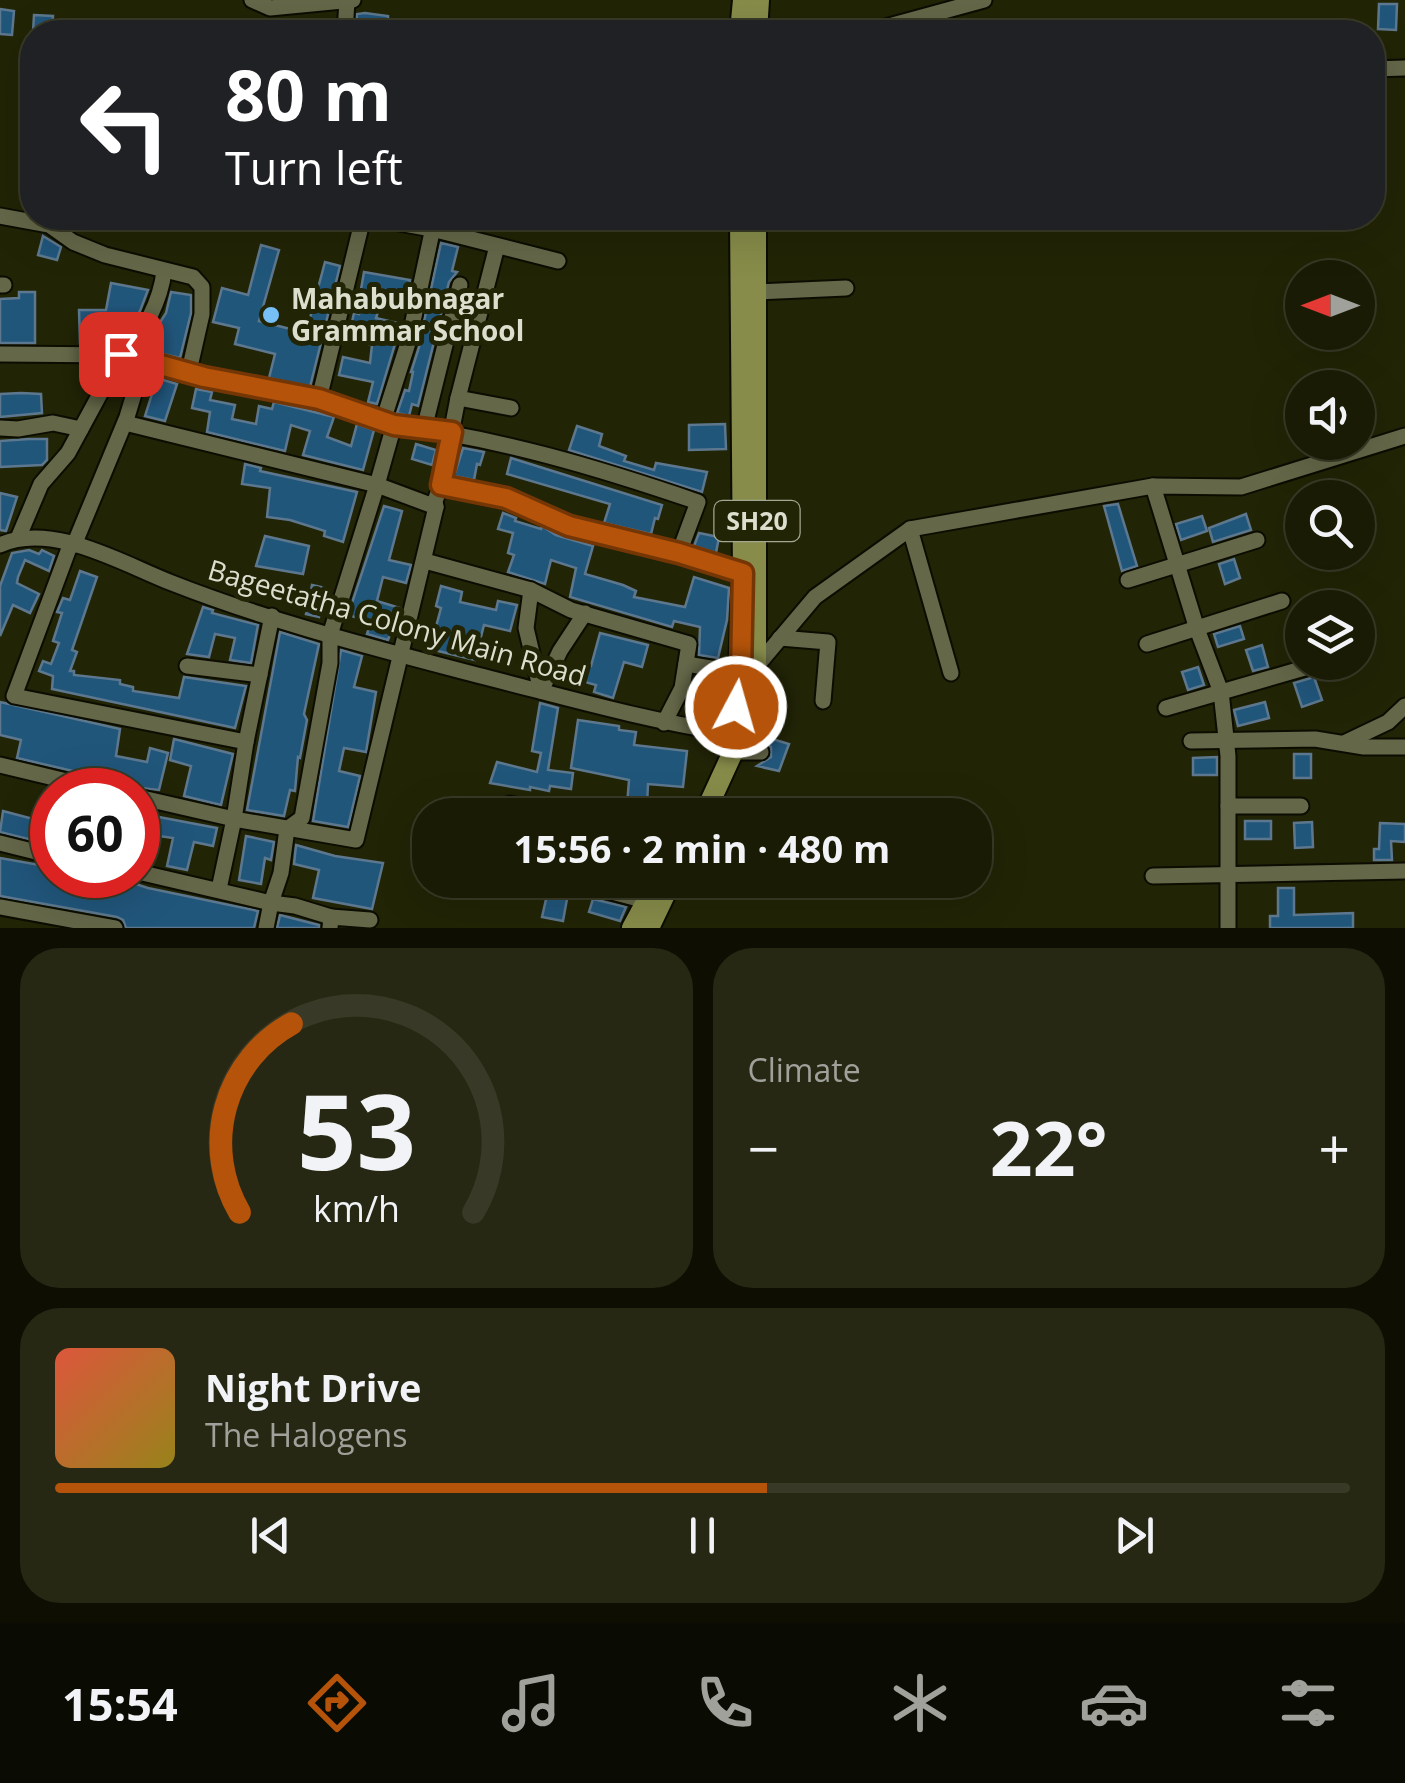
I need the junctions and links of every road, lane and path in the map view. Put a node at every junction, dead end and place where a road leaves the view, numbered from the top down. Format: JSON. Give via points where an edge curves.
{"nodes":[{"id":1,"x":252,"y":0,"type":"edge"},
{"id":2,"x":350,"y":0,"type":"edge"},
{"id":3,"x":984,"y":0,"type":"edge"},
{"id":4,"x":911,"y":20,"type":"edge"},
{"id":5,"x":56,"y":230,"type":"edge"},
{"id":6,"x":360,"y":230,"type":"edge"},
{"id":7,"x":432,"y":230,"type":"edge"},
{"id":8,"x":452,"y":230,"type":"edge"},
{"id":9,"x":740,"y":230,"type":"edge"},
{"id":10,"x":756,"y":230,"type":"edge"},
{"id":11,"x":497,"y":246,"type":"junction"},
{"id":12,"x":558,"y":261,"type":"dead end"},
{"id":13,"x":164,"y":272,"type":"junction"},
{"id":14,"x":460,"y":285,"type":"dead end"},
{"id":15,"x":846,"y":288,"type":"dead end"},
{"id":16,"x":757,"y":292,"type":"junction"},
{"id":17,"x":0,"y":354,"type":"edge"},
{"id":18,"x":122,"y":355,"type":"junction"},
{"id":19,"x":144,"y":361,"type":"junction"},
{"id":20,"x":189,"y":371,"type":"junction"},
{"id":21,"x":458,"y":398,"type":"junction"},
{"id":22,"x":319,"y":399,"type":"junction"},
{"id":23,"x":511,"y":408,"type":"dead end"},
{"id":24,"x":125,"y":423,"type":"junction"},
{"id":25,"x":388,"y":423,"type":"junction"},
{"id":26,"x":0,"y":428,"type":"edge"},
{"id":27,"x":81,"y":429,"type":"junction"},
{"id":28,"x":424,"y":429,"type":"junction"},
{"id":29,"x":452,"y":432,"type":"junction"},
{"id":30,"x":1405,"y":436,"type":"edge"},
{"id":31,"x":377,"y":485,"type":"junction"},
{"id":32,"x":441,"y":485,"type":"junction"},
{"id":33,"x":1153,"y":486,"type":"junction"},
{"id":34,"x":436,"y":507,"type":"junction"},
{"id":35,"x":910,"y":529,"type":"junction"},
{"id":36,"x":19,"y":536,"type":"junction"},
{"id":37,"x":1257,"y":540,"type":"dead end"},
{"id":38,"x":0,"y":544,"type":"edge"},
{"id":39,"x":72,"y":544,"type":"junction"},
{"id":40,"x":679,"y":553,"type":"junction"},
{"id":41,"x":425,"y":562,"type":"junction"},
{"id":42,"x":1176,"y":565,"type":"junction"},
{"id":43,"x":743,"y":573,"type":"junction"},
{"id":44,"x":1128,"y":580,"type":"dead end"},
{"id":45,"x":531,"y":590,"type":"junction"},
{"id":46,"x":1282,"y":601,"type":"dead end"},
{"id":47,"x":585,"y":613,"type":"junction"},
{"id":48,"x":272,"y":616,"type":"junction"},
{"id":49,"x":1197,"y":629,"type":"junction"},
{"id":50,"x":330,"y":635,"type":"junction"},
{"id":51,"x":780,"y":638,"type":"junction"},
{"id":52,"x":1148,"y":644,"type":"dead end"},
{"id":53,"x":399,"y":654,"type":"junction"},
{"id":54,"x":778,"y":660,"type":"dead end"},
{"id":55,"x":686,"y":664,"type":"junction"},
{"id":56,"x":187,"y":666,"type":"dead end"},
{"id":57,"x":748,"y":670,"type":"junction"},
{"id":58,"x":951,"y":673,"type":"dead end"},
{"id":59,"x":1285,"y":674,"type":"edge"},
{"id":60,"x":260,"y":676,"type":"junction"},
{"id":61,"x":0,"y":681,"type":"edge"},
{"id":62,"x":18,"y":686,"type":"junction"},
{"id":63,"x":541,"y":691,"type":"junction"},
{"id":64,"x":1221,"y":692,"type":"junction"},
{"id":65,"x":824,"y":700,"type":"dead end"},
{"id":66,"x":1405,"y":706,"type":"edge"},
{"id":67,"x":1166,"y":708,"type":"dead end"},
{"id":68,"x":664,"y":723,"type":"junction"},
{"id":69,"x":1226,"y":740,"type":"junction"},
{"id":70,"x":1191,"y":741,"type":"dead end"},
{"id":71,"x":246,"y":742,"type":"junction"},
{"id":72,"x":731,"y":742,"type":"junction"},
{"id":73,"x":1344,"y":744,"type":"junction"},
{"id":74,"x":1405,"y":747,"type":"edge"},
{"id":75,"x":762,"y":752,"type":"dead end"},
{"id":76,"x":0,"y":765,"type":"edge"},
{"id":77,"x":30,"y":772,"type":"edge"},
{"id":78,"x":700,"y":798,"type":"edge"},
{"id":79,"x":710,"y":798,"type":"edge"},
{"id":80,"x":160,"y":802,"type":"edge"},
{"id":81,"x":1228,"y":806,"type":"junction"},
{"id":82,"x":1301,"y":806,"type":"dead end"},
{"id":83,"x":234,"y":819,"type":"junction"},
{"id":84,"x":287,"y":829,"type":"junction"},
{"id":85,"x":0,"y":843,"type":"edge"},
{"id":86,"x":30,"y":850,"type":"edge"},
{"id":87,"x":1405,"y":871,"type":"edge"},
{"id":88,"x":1228,"y":873,"type":"junction"},
{"id":89,"x":1153,"y":876,"type":"dead end"},
{"id":90,"x":160,"y":877,"type":"edge"},
{"id":91,"x":219,"y":889,"type":"junction"},
{"id":92,"x":635,"y":898,"type":"edge"},
{"id":93,"x":648,"y":898,"type":"edge"},
{"id":94,"x":663,"y":898,"type":"edge"},
{"id":95,"x":646,"y":901,"type":"junction"},
{"id":96,"x":271,"y":903,"type":"junction"},
{"id":97,"x":0,"y":907,"type":"edge"},
{"id":98,"x":370,"y":920,"type":"dead end"},
{"id":99,"x":331,"y":923,"type":"edge"},
{"id":100,"x":115,"y":928,"type":"edge"},
{"id":101,"x":266,"y":928,"type":"edge"},
{"id":102,"x":632,"y":928,"type":"edge"},
{"id":103,"x":649,"y":928,"type":"edge"},
{"id":104,"x":1228,"y":928,"type":"edge"}],
"edges":[{"from":1,"to":2,"type":"street","via":[[270,8]]},
{"from":3,"to":4,"type":"street"},
{"from":5,"to":13,"type":"street","via":[[105,255]]},
{"from":6,"to":22,"type":"street"},
{"from":7,"to":25,"type":"street"},
{"from":8,"to":11,"type":"street"},
{"from":9,"to":43,"type":"main road","number":"SH20"},
{"from":10,"to":16,"type":"main road","number":"SH20"},
{"from":11,"to":12,"type":"street"},
{"from":11,"to":21,"type":"street"},
{"from":13,"to":18,"type":"street","via":[[141,336]]},
{"from":13,"to":20,"type":"street","via":[[193,277],[202,287]]},
{"from":14,"to":28,"type":"street"},
{"from":15,"to":16,"type":"street"},
{"from":16,"to":57,"type":"main road","number":"SH20"},
{"from":17,"to":18,"type":"street"},
{"from":18,"to":19,"type":"street"},
{"from":18,"to":27,"type":"street"},
{"from":19,"to":20,"type":"street"},
{"from":19,"to":24,"type":"street"},
{"from":20,"to":22,"type":"street"},
{"from":21,"to":23,"type":"street"},
{"from":21,"to":29,"type":"street"},
{"from":22,"to":25,"type":"street"},
{"from":24,"to":31,"type":"street"},
{"from":24,"to":39,"type":"street"},
{"from":25,"to":28,"type":"street"},
{"from":25,"to":31,"type":"street"},
{"from":26,"to":27,"type":"street","via":[[53,423]]},
{"from":27,"to":36,"type":"street","via":[[41,484]]},
{"from":28,"to":29,"type":"street"},
{"from":29,"to":32,"type":"street"},
{"from":29,"to":40,"type":"street","via":[[698,502]]},
{"from":30,"to":33,"type":"street","via":[[1241,487]]},
{"from":31,"to":34,"type":"street"},
{"from":31,"to":50,"type":"street"},
{"from":32,"to":34,"type":"street"},
{"from":32,"to":40,"type":"street","via":[[506,498],[569,526]]},
{"from":33,"to":35,"type":"street"},
{"from":33,"to":42,"type":"street"},
{"from":34,"to":41,"type":"street"},
{"from":35,"to":51,"type":"street","via":[[815,597]]},
{"from":35,"to":58,"type":"street"},
{"from":36,"to":38,"type":"street"},
{"from":36,"to":39,"type":"street","name":"Bageetatha Colony Main Road"},
{"from":37,"to":42,"type":"street"},
{"from":39,"to":48,"type":"street","name":"Bageetatha Colony Main Road"},
{"from":39,"to":62,"type":"street"},
{"from":40,"to":43,"type":"street"},
{"from":41,"to":45,"type":"street"},
{"from":41,"to":53,"type":"street"},
{"from":42,"to":44,"type":"street"},
{"from":42,"to":49,"type":"street"},
{"from":43,"to":57,"type":"main road","number":"SH20"},
{"from":45,"to":47,"type":"street"},
{"from":45,"to":63,"type":"street","via":[[526,628]]},
{"from":46,"to":49,"type":"street"},
{"from":47,"to":55,"type":"street","via":[[688,644]]},
{"from":47,"to":63,"type":"street"},
{"from":48,"to":50,"type":"street","name":"Bageetatha Colony Main Road"},
{"from":48,"to":60,"type":"street"},
{"from":49,"to":52,"type":"street"},
{"from":49,"to":64,"type":"street"},
{"from":50,"to":53,"type":"street","name":"Bageetatha Colony Main Road"},
{"from":50,"to":84,"type":"street","via":[[315,760],[302,818]]},
{"from":51,"to":57,"type":"street"},
{"from":51,"to":65,"type":"street","via":[[828,642]]},
{"from":53,"to":63,"type":"street","name":"Bageetatha Colony Main Road"},
{"from":53,"to":84,"type":"street","via":[[356,840]]},
{"from":54,"to":57,"type":"street"},
{"from":55,"to":57,"type":"street"},
{"from":55,"to":68,"type":"street"},
{"from":56,"to":60,"type":"street"},
{"from":57,"to":72,"type":"main road","number":"SH20","via":[[744,728]]},
{"from":59,"to":64,"type":"street"},
{"from":60,"to":71,"type":"street"},
{"from":61,"to":62,"type":"street"},
{"from":62,"to":71,"type":"street","via":[[14,696]]},
{"from":63,"to":68,"type":"street","name":"Bageetatha Colony Main Road"},
{"from":64,"to":67,"type":"street"},
{"from":64,"to":69,"type":"street"},
{"from":66,"to":73,"type":"street"},
{"from":68,"to":72,"type":"street","name":"Bageetatha Colony Main Road"},
{"from":69,"to":70,"type":"street"},
{"from":69,"to":73,"type":"street"},
{"from":69,"to":81,"type":"street"},
{"from":71,"to":83,"type":"street"},
{"from":72,"to":75,"type":"street","name":"Bageetatha Colony Main Road"},
{"from":72,"to":78,"type":"main road","number":"SH20"},
{"from":72,"to":79,"type":"main road","number":"SH20"},
{"from":73,"to":74,"type":"street"},
{"from":76,"to":77,"type":"street"},
{"from":80,"to":83,"type":"street"},
{"from":81,"to":82,"type":"street"},
{"from":81,"to":88,"type":"street"},
{"from":83,"to":84,"type":"street"},
{"from":83,"to":91,"type":"street"},
{"from":84,"to":96,"type":"street"},
{"from":85,"to":86,"type":"street"},
{"from":87,"to":88,"type":"street"},
{"from":88,"to":89,"type":"street"},
{"from":88,"to":104,"type":"street"},
{"from":90,"to":91,"type":"street"},
{"from":91,"to":96,"type":"street"},
{"from":92,"to":95,"type":"street"},
{"from":93,"to":95,"type":"main road"},
{"from":94,"to":103,"type":"main road"},
{"from":95,"to":102,"type":"main road"},
{"from":96,"to":99,"type":"street"},
{"from":96,"to":101,"type":"street"},
{"from":97,"to":100,"type":"street"},
{"from":98,"to":99,"type":"street"}]}
